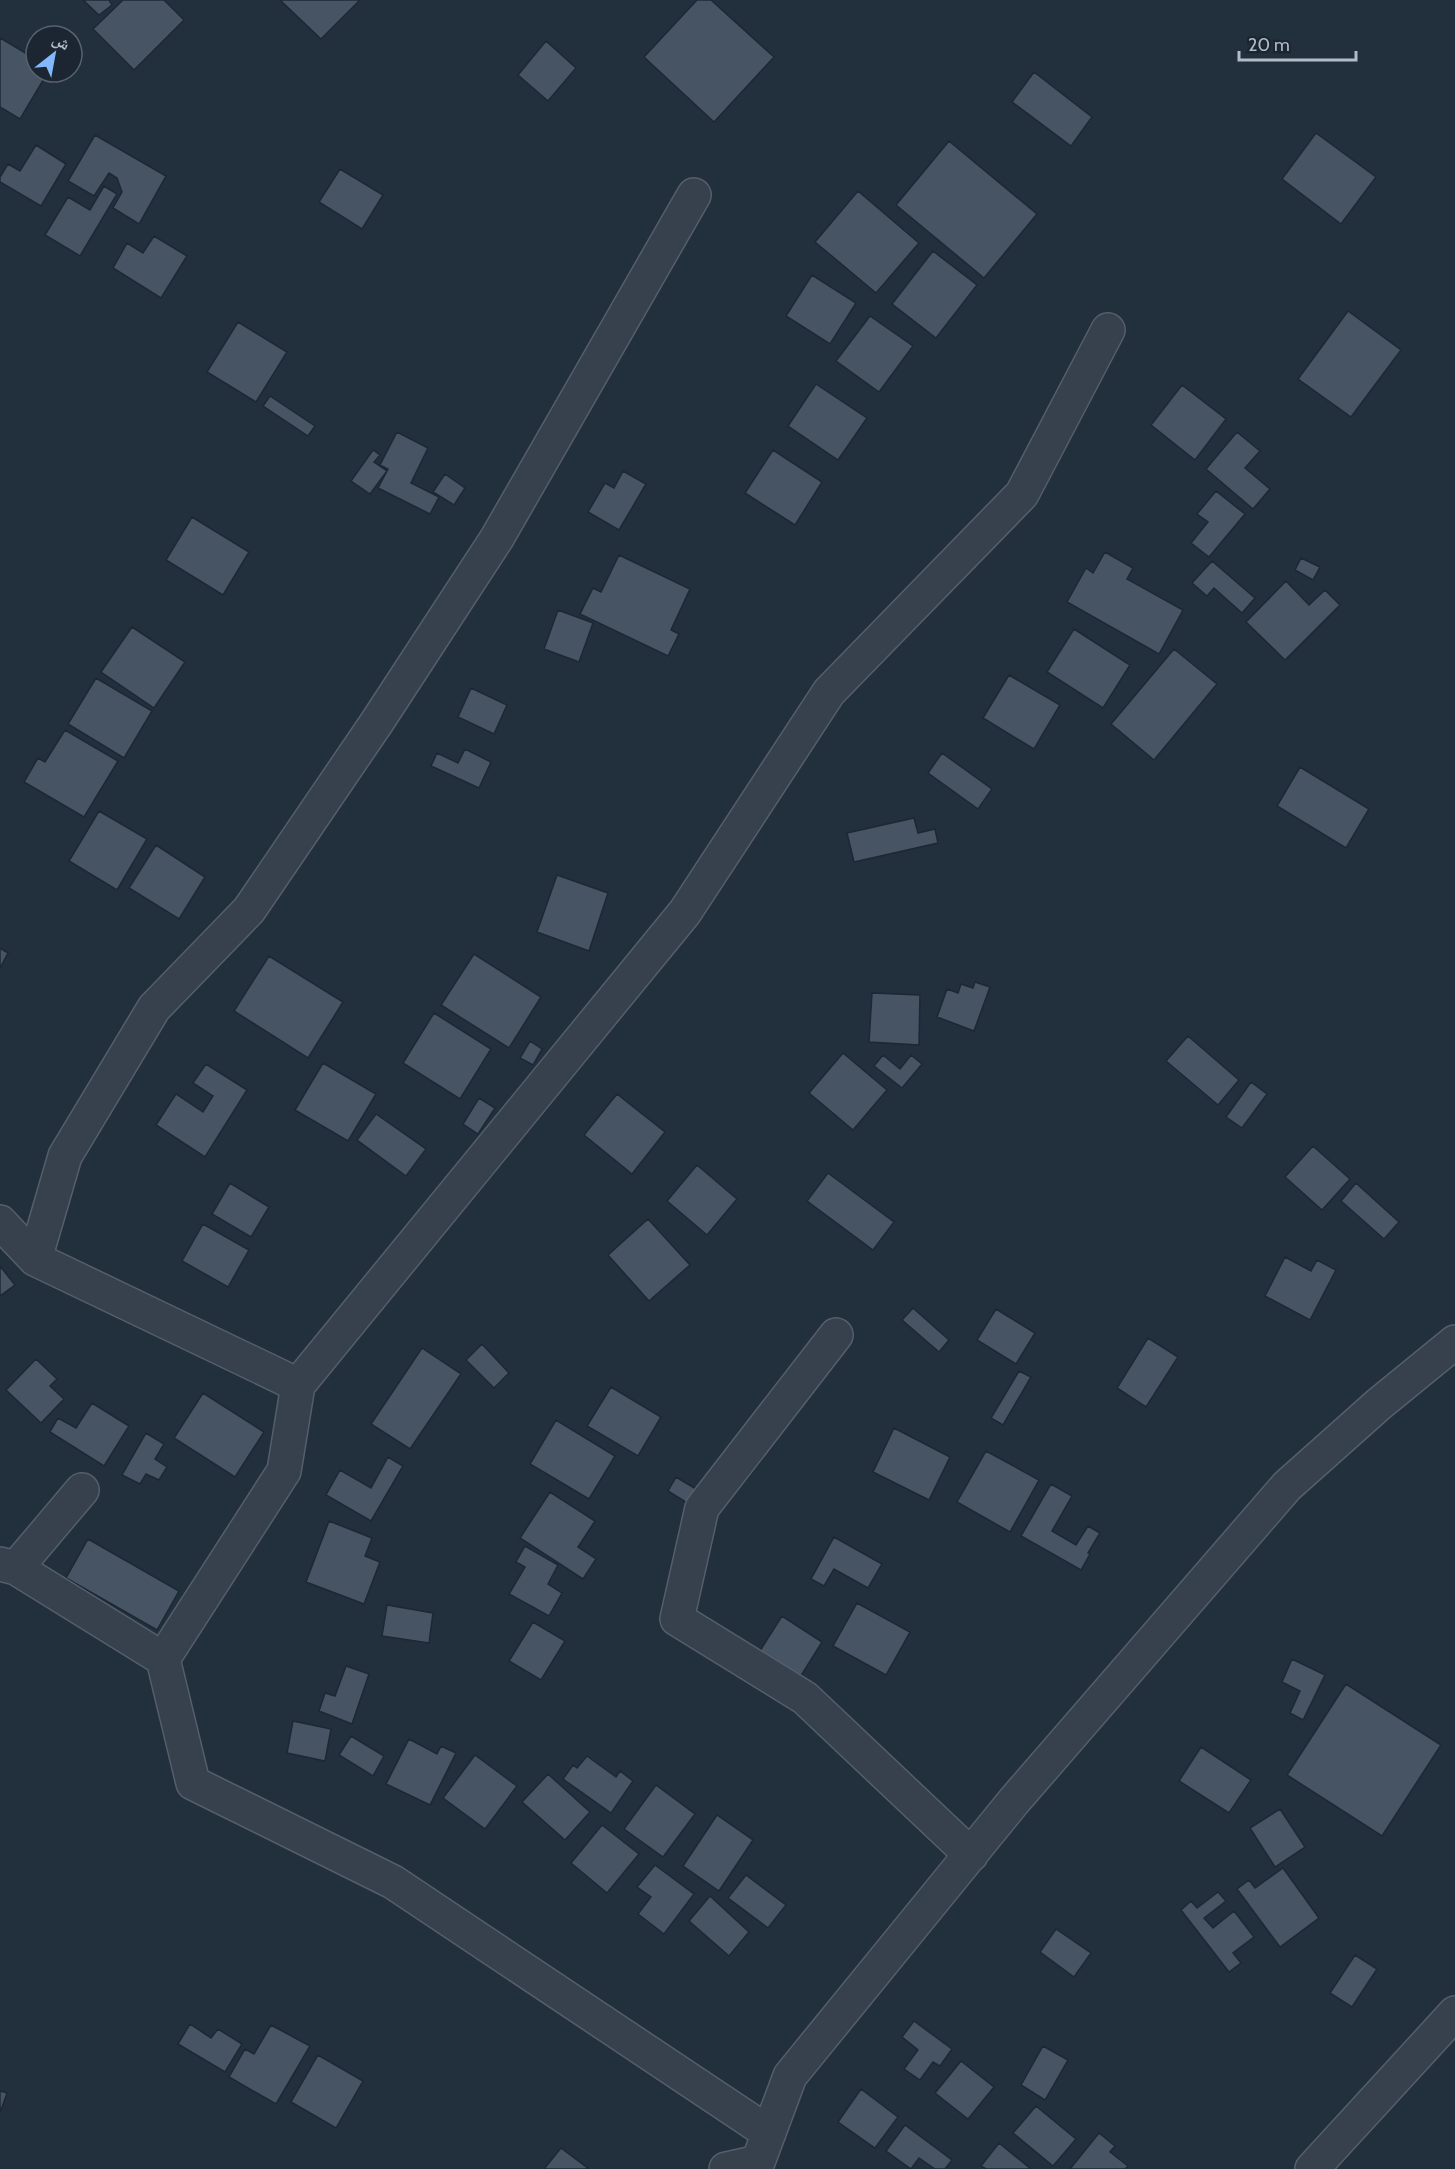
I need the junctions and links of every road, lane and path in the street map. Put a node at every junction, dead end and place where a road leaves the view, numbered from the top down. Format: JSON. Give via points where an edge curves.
{"nodes":[{"id":1,"x":694,"y":195,"type":"dead end"},
{"id":2,"x":1108,"y":330,"type":"dead end"},
{"id":3,"x":0,"y":1222,"type":"edge"},
{"id":4,"x":35,"y":1259,"type":"junction"},
{"id":5,"x":836,"y":1335,"type":"dead end"},
{"id":6,"x":1455,"y":1342,"type":"edge"},
{"id":7,"x":298,"y":1385,"type":"junction"},
{"id":8,"x":82,"y":1490,"type":"dead end"},
{"id":9,"x":8,"y":1566,"type":"edge"},
{"id":10,"x":163,"y":1659,"type":"junction"},
{"id":11,"x":971,"y":1855,"type":"junction"},
{"id":12,"x":1455,"y":2013,"type":"edge"},
{"id":13,"x":769,"y":2133,"type":"junction"},
{"id":14,"x":726,"y":2169,"type":"edge"},
{"id":15,"x":1312,"y":2169,"type":"edge"}],
"edges":[{"from":1,"to":4,"type":"street","via":[[497,538],[377,722],[249,910],[154,1008],[65,1156]]},
{"from":2,"to":7,"type":"street","via":[[1022,494],[829,692],[685,912]]},
{"from":3,"to":4,"type":"street"},
{"from":4,"to":7,"type":"street"},
{"from":5,"to":11,"type":"street","via":[[702,1508],[677,1619],[806,1698]]},
{"from":6,"to":11,"type":"street","via":[[1287,1486]]},
{"from":7,"to":10,"type":"street","via":[[284,1471]]},
{"from":8,"to":9,"type":"street"},
{"from":9,"to":10,"type":"street"},
{"from":10,"to":13,"type":"street","via":[[193,1783],[393,1882]]},
{"from":11,"to":13,"type":"street","via":[[790,2076]]},
{"from":12,"to":15,"type":"street"},
{"from":13,"to":14,"type":"street","via":[[758,2162]]}]}
